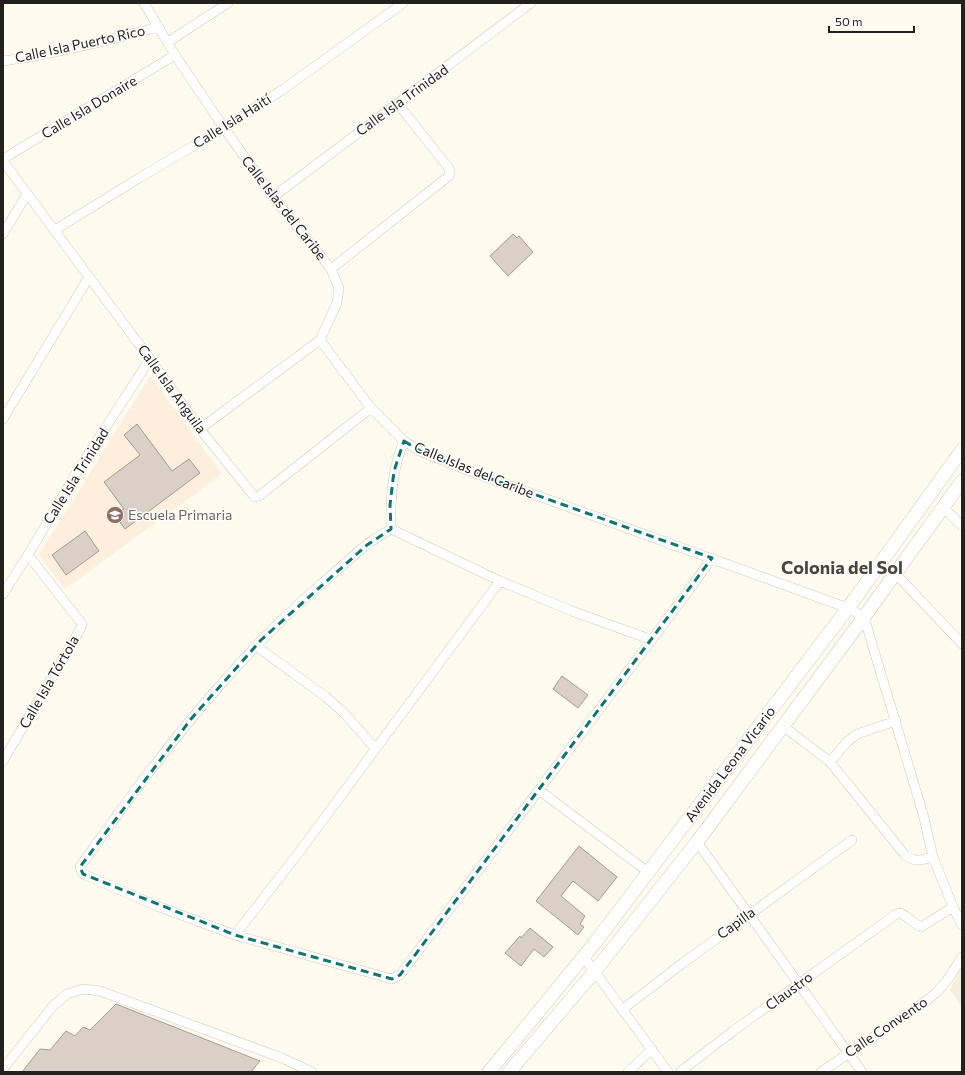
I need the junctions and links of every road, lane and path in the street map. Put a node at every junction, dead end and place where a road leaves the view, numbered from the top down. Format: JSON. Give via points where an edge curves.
{"nodes":[{"id":1,"x":144,"y":3,"type":"edge"},
{"id":2,"x":228,"y":3,"type":"edge"},
{"id":3,"x":402,"y":3,"type":"edge"},
{"id":4,"x":531,"y":3,"type":"edge"},
{"id":5,"x":158,"y":27,"type":"junction"},
{"id":6,"x":168,"y":42,"type":"junction"},
{"id":7,"x":175,"y":55,"type":"junction"},
{"id":8,"x":3,"y":61,"type":"edge"},
{"id":9,"x":398,"y":104,"type":"junction"},
{"id":10,"x":224,"y":128,"type":"junction"},
{"id":11,"x":3,"y":160,"type":"edge"},
{"id":12,"x":27,"y":194,"type":"junction"},
{"id":13,"x":273,"y":196,"type":"junction"},
{"id":14,"x":55,"y":230,"type":"junction"},
{"id":15,"x":3,"y":234,"type":"edge"},
{"id":16,"x":331,"y":269,"type":"junction"},
{"id":17,"x":89,"y":276,"type":"junction"},
{"id":18,"x":320,"y":340,"type":"junction"},
{"id":19,"x":150,"y":359,"type":"junction"},
{"id":20,"x":370,"y":408,"type":"junction"},
{"id":21,"x":3,"y":419,"type":"edge"},
{"id":22,"x":200,"y":429,"type":"junction"},
{"id":23,"x":404,"y":441,"type":"junction"},
{"id":24,"x":962,"y":450,"type":"edge"},
{"id":25,"x":962,"y":481,"type":"edge"},
{"id":26,"x":943,"y":507,"type":"junction"},
{"id":27,"x":962,"y":526,"type":"edge"},
{"id":28,"x":391,"y":529,"type":"junction"},
{"id":29,"x":28,"y":555,"type":"junction"},
{"id":30,"x":712,"y":558,"type":"junction"},
{"id":31,"x":896,"y":573,"type":"junction"},
{"id":32,"x":500,"y":581,"type":"junction"},
{"id":33,"x":6,"y":583,"type":"edge"},
{"id":34,"x":3,"y":594,"type":"edge"},
{"id":35,"x":848,"y":608,"type":"junction"},
{"id":36,"x":864,"y":617,"type":"junction"},
{"id":37,"x":652,"y":640,"type":"junction"},
{"id":38,"x":962,"y":644,"type":"edge"},
{"id":39,"x":256,"y":646,"type":"junction"},
{"id":40,"x":896,"y":721,"type":"junction"},
{"id":41,"x":783,"y":726,"type":"junction"},
{"id":42,"x":375,"y":748,"type":"junction"},
{"id":43,"x":3,"y":761,"type":"edge"},
{"id":44,"x":830,"y":762,"type":"junction"},
{"id":45,"x":539,"y":790,"type":"junction"},
{"id":46,"x":852,"y":840,"type":"dead end"},
{"id":47,"x":697,"y":842,"type":"junction"},
{"id":48,"x":933,"y":857,"type":"junction"},
{"id":49,"x":648,"y":872,"type":"junction"},
{"id":50,"x":953,"y":907,"type":"junction"},
{"id":51,"x":749,"y":914,"type":"junction"},
{"id":52,"x":962,"y":925,"type":"edge"},
{"id":53,"x":235,"y":935,"type":"junction"},
{"id":54,"x":584,"y":957,"type":"junction"},
{"id":55,"x":962,"y":957,"type":"edge"},
{"id":56,"x":595,"y":971,"type":"junction"},
{"id":57,"x":799,"y":984,"type":"junction"},
{"id":58,"x":623,"y":1009,"type":"junction"},
{"id":59,"x":652,"y":1049,"type":"junction"},
{"id":60,"x":848,"y":1053,"type":"junction"},
{"id":61,"x":3,"y":1070,"type":"edge"},
{"id":62,"x":312,"y":1072,"type":"edge"},
{"id":63,"x":489,"y":1072,"type":"edge"},
{"id":64,"x":509,"y":1072,"type":"edge"},
{"id":65,"x":628,"y":1072,"type":"edge"},
{"id":66,"x":668,"y":1072,"type":"edge"},
{"id":67,"x":680,"y":1072,"type":"edge"},
{"id":68,"x":821,"y":1072,"type":"edge"},
{"id":69,"x":862,"y":1072,"type":"edge"}],
"edges":[{"from":1,"to":5,"type":"street","name":"Calle Islas del Caribe"},
{"from":2,"to":6,"type":"street"},
{"from":3,"to":10,"type":"street","name":"Calle Isla Haití","via":[[285,88]]},
{"from":4,"to":9,"type":"street","name":"Calle Isla Trinidad"},
{"from":5,"to":6,"type":"street","name":"Calle Islas del Caribe"},
{"from":5,"to":8,"type":"street","name":"Calle Isla Puerto Rico","via":[[100,43]]},
{"from":6,"to":7,"type":"street","name":"Calle Islas del Caribe"},
{"from":7,"to":10,"type":"street","name":"Calle Islas del Caribe"},
{"from":7,"to":11,"type":"street","name":"Calle Isla Donaire"},
{"from":9,"to":13,"type":"street","name":"Calle Isla Trinidad"},
{"from":9,"to":16,"type":"street","via":[[448,167],[449,176]]},
{"from":10,"to":13,"type":"street","name":"Calle Islas del Caribe"},
{"from":10,"to":14,"type":"street","name":"Calle Isla Haití"},
{"from":11,"to":12,"type":"street","name":"Calle Isla Anguila"},
{"from":12,"to":14,"type":"street","name":"Calle Isla Anguila"},
{"from":12,"to":15,"type":"street"},
{"from":13,"to":16,"type":"street","name":"Calle Islas del Caribe"},
{"from":14,"to":17,"type":"street","name":"Calle Isla Anguila"},
{"from":16,"to":18,"type":"street","name":"Calle Islas del Caribe","via":[[339,288],[337,302]]},
{"from":17,"to":19,"type":"street","name":"Calle Isla Anguila"},
{"from":17,"to":21,"type":"street"},
{"from":18,"to":20,"type":"street","name":"Calle Islas del Caribe"},
{"from":18,"to":22,"type":"street"},
{"from":19,"to":22,"type":"street","name":"Calle Isla Anguila"},
{"from":19,"to":29,"type":"street","name":"Calle Isla Trinidad","via":[[78,470]]},
{"from":20,"to":22,"type":"street","name":"Calle Isla Anguila","via":[[255,497]]},
{"from":20,"to":23,"type":"street","name":"Calle Islas del Caribe"},
{"from":23,"to":28,"type":"street","via":[[394,471],[390,505]]},
{"from":23,"to":30,"type":"street","name":"Calle Islas del Caribe","via":[[420,451],[472,472]]},
{"from":24,"to":35,"type":"street","name":"Avenida Leona Vicario"},
{"from":25,"to":26,"type":"street","name":"Avenida Leona Vicario"},
{"from":26,"to":27,"type":"street"},
{"from":26,"to":31,"type":"street","name":"Avenida Leona Vicario"},
{"from":28,"to":32,"type":"street"},
{"from":28,"to":39,"type":"street","via":[[366,545],[302,600]]},
{"from":29,"to":33,"type":"street","name":"Calle Isla Trinidad"},
{"from":29,"to":43,"type":"street","name":"Calle Isla Tórtola","via":[[82,624]]},
{"from":30,"to":35,"type":"street","name":"Calle Islas del Caribe"},
{"from":30,"to":37,"type":"street"},
{"from":31,"to":36,"type":"street","name":"Avenida Leona Vicario"},
{"from":31,"to":38,"type":"street"},
{"from":32,"to":37,"type":"street"},
{"from":32,"to":42,"type":"street"},
{"from":33,"to":34,"type":"street","name":"Calle Isla Trinidad"},
{"from":35,"to":36,"type":"street","name":"Calle Islas del Caribe"},
{"from":35,"to":49,"type":"street","name":"Avenida Leona Vicario"},
{"from":36,"to":40,"type":"street"},
{"from":36,"to":41,"type":"street","name":"Avenida Leona Vicario"},
{"from":37,"to":45,"type":"street"},
{"from":39,"to":42,"type":"street","via":[[326,697]]},
{"from":39,"to":53,"type":"street","via":[[191,719],[127,800],[80,867],[83,874],[157,906]]},
{"from":40,"to":44,"type":"street","via":[[857,734]]},
{"from":40,"to":48,"type":"street"},
{"from":41,"to":44,"type":"street"},
{"from":41,"to":47,"type":"street","name":"Avenida Leona Vicario"},
{"from":42,"to":53,"type":"street"},
{"from":44,"to":48,"type":"street","via":[[905,856],[912,860]]},
{"from":45,"to":49,"type":"street"},
{"from":45,"to":53,"type":"street","via":[[400,975],[392,979]]},
{"from":46,"to":51,"type":"street","name":"Capilla"},
{"from":47,"to":51,"type":"street"},
{"from":47,"to":56,"type":"street","name":"Avenida Leona Vicario"},
{"from":48,"to":50,"type":"street"},
{"from":49,"to":54,"type":"street","name":"Avenida Leona Vicario"},
{"from":50,"to":52,"type":"street"},
{"from":50,"to":57,"type":"street","name":"Claustro","via":[[921,927],[900,913],[895,915]]},
{"from":51,"to":57,"type":"street"},
{"from":51,"to":58,"type":"street","name":"Capilla"},
{"from":54,"to":56,"type":"street"},
{"from":54,"to":63,"type":"street","name":"Avenida Leona Vicario"},
{"from":55,"to":60,"type":"street","name":"Calle Convento","via":[[937,992]]},
{"from":56,"to":58,"type":"street"},
{"from":56,"to":64,"type":"street","name":"Avenida Leona Vicario"},
{"from":57,"to":60,"type":"street"},
{"from":57,"to":67,"type":"street","name":"Claustro"},
{"from":58,"to":59,"type":"street"},
{"from":59,"to":65,"type":"street"},
{"from":59,"to":66,"type":"street"},
{"from":60,"to":68,"type":"street","name":"Calle Convento"},
{"from":60,"to":69,"type":"street"},
{"from":61,"to":62,"type":"street","via":[[53,1006],[67,994],[83,989],[100,991],[282,1058]]}]}
